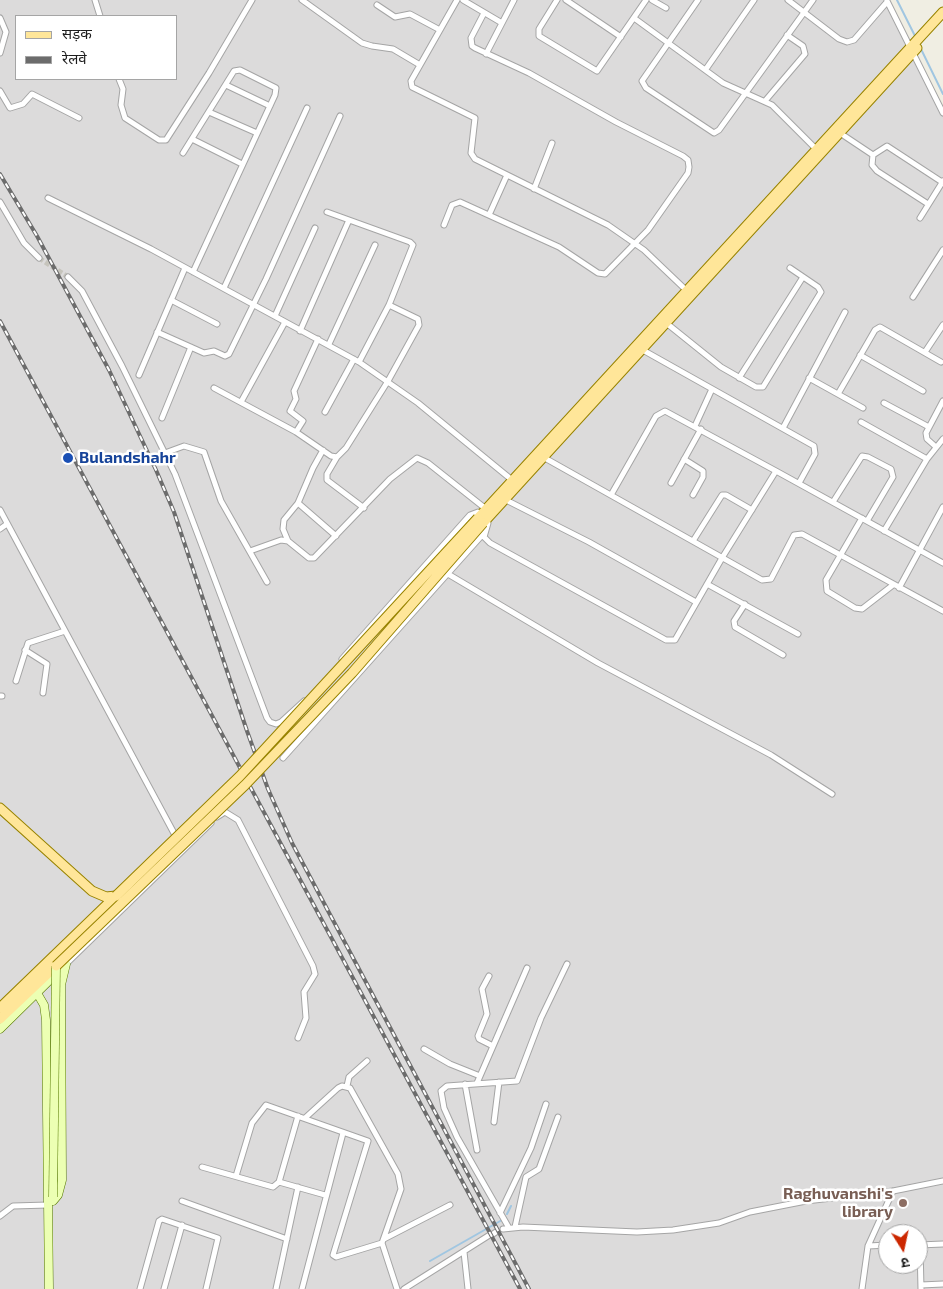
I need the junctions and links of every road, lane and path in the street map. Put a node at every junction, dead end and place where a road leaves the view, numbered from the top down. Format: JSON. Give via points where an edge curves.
{"nodes":[{"id":1,"x":95,"y":0,"type":"edge"},
{"id":2,"x":252,"y":0,"type":"edge"},
{"id":3,"x":302,"y":0,"type":"edge"},
{"id":4,"x":457,"y":0,"type":"edge"},
{"id":5,"x":463,"y":0,"type":"edge"},
{"id":6,"x":514,"y":0,"type":"edge"},
{"id":7,"x":557,"y":0,"type":"edge"},
{"id":8,"x":566,"y":0,"type":"edge"},
{"id":9,"x":646,"y":0,"type":"edge"},
{"id":10,"x":652,"y":0,"type":"edge"},
{"id":11,"x":698,"y":0,"type":"edge"},
{"id":12,"x":754,"y":0,"type":"edge"},
{"id":13,"x":788,"y":0,"type":"edge"},
{"id":14,"x":812,"y":0,"type":"edge"},
{"id":15,"x":887,"y":1,"type":"edge"},
{"id":16,"x":377,"y":5,"type":"dead end"},
{"id":17,"x":666,"y":8,"type":"dead end"},
{"id":18,"x":804,"y":11,"type":"junction"},
{"id":19,"x":484,"y":12,"type":"junction"},
{"id":20,"x":943,"y":12,"type":"edge"},
{"id":21,"x":100,"y":15,"type":"edge"},
{"id":22,"x":0,"y":18,"type":"edge"},
{"id":23,"x":634,"y":18,"type":"junction"},
{"id":24,"x":943,"y":20,"type":"edge"},
{"id":25,"x":502,"y":23,"type":"junction"},
{"id":26,"x":440,"y":30,"type":"junction"},
{"id":27,"x":786,"y":35,"type":"junction"},
{"id":28,"x":621,"y":37,"type":"junction"},
{"id":29,"x":669,"y":42,"type":"junction"},
{"id":30,"x":915,"y":46,"type":"junction"},
{"id":31,"x":0,"y":53,"type":"edge"},
{"id":32,"x":486,"y":54,"type":"junction"},
{"id":33,"x":420,"y":65,"type":"junction"},
{"id":34,"x":706,"y":69,"type":"junction"},
{"id":35,"x":119,"y":80,"type":"edge"},
{"id":36,"x":226,"y":85,"type":"junction"},
{"id":37,"x":0,"y":91,"type":"edge"},
{"id":38,"x":745,"y":94,"type":"junction"},
{"id":39,"x":765,"y":101,"type":"junction"},
{"id":40,"x":270,"y":106,"type":"junction"},
{"id":41,"x":307,"y":108,"type":"dead end"},
{"id":42,"x":209,"y":112,"type":"junction"},
{"id":43,"x":943,"y":113,"type":"edge"},
{"id":44,"x":340,"y":116,"type":"dead end"},
{"id":45,"x":79,"y":118,"type":"dead end"},
{"id":46,"x":840,"y":132,"type":"junction"},
{"id":47,"x":257,"y":134,"type":"junction"},
{"id":48,"x":192,"y":139,"type":"junction"},
{"id":49,"x":552,"y":143,"type":"dead end"},
{"id":50,"x":816,"y":149,"type":"junction"},
{"id":51,"x":183,"y":153,"type":"dead end"},
{"id":52,"x":873,"y":154,"type":"junction"},
{"id":53,"x":242,"y":164,"type":"junction"},
{"id":54,"x":507,"y":175,"type":"junction"},
{"id":55,"x":943,"y":181,"type":"edge"},
{"id":56,"x":534,"y":189,"type":"junction"},
{"id":57,"x":48,"y":198,"type":"dead end"},
{"id":58,"x":0,"y":202,"type":"edge"},
{"id":59,"x":928,"y":204,"type":"junction"},
{"id":60,"x":326,"y":212,"type":"dead end"},
{"id":61,"x":489,"y":215,"type":"junction"},
{"id":62,"x":920,"y":218,"type":"dead end"},
{"id":63,"x":349,"y":220,"type":"junction"},
{"id":64,"x":444,"y":225,"type":"dead end"},
{"id":65,"x":315,"y":228,"type":"dead end"},
{"id":66,"x":636,"y":244,"type":"junction"},
{"id":67,"x":375,"y":245,"type":"dead end"},
{"id":68,"x":943,"y":250,"type":"edge"},
{"id":69,"x":39,"y":258,"type":"tunnel mouth"},
{"id":70,"x":185,"y":268,"type":"junction"},
{"id":71,"x":790,"y":268,"type":"dead end"},
{"id":72,"x":193,"y":272,"type":"junction"},
{"id":73,"x":68,"y":277,"type":"tunnel mouth"},
{"id":74,"x":803,"y":277,"type":"junction"},
{"id":75,"x":224,"y":288,"type":"junction"},
{"id":76,"x":686,"y":290,"type":"junction"},
{"id":77,"x":913,"y":297,"type":"dead end"},
{"id":78,"x":171,"y":300,"type":"junction"},
{"id":79,"x":253,"y":305,"type":"junction"},
{"id":80,"x":389,"y":305,"type":"junction"},
{"id":81,"x":845,"y":312,"type":"dead end"},
{"id":82,"x":274,"y":316,"type":"junction"},
{"id":83,"x":285,"y":322,"type":"junction"},
{"id":84,"x":666,"y":322,"type":"junction"},
{"id":85,"x":217,"y":324,"type":"dead end"},
{"id":86,"x":943,"y":325,"type":"edge"},
{"id":87,"x":300,"y":330,"type":"junction"},
{"id":88,"x":156,"y":332,"type":"junction"},
{"id":89,"x":318,"y":339,"type":"junction"},
{"id":90,"x":329,"y":344,"type":"junction"},
{"id":91,"x":191,"y":347,"type":"junction"},
{"id":92,"x":641,"y":349,"type":"junction"},
{"id":93,"x":925,"y":352,"type":"junction"},
{"id":94,"x":860,"y":355,"type":"junction"},
{"id":95,"x":357,"y":360,"type":"junction"},
{"id":96,"x":941,"y":362,"type":"dead end"},
{"id":97,"x":138,"y":375,"type":"dead end"},
{"id":98,"x":739,"y":378,"type":"junction"},
{"id":99,"x":810,"y":378,"type":"junction"},
{"id":100,"x":388,"y":381,"type":"junction"},
{"id":101,"x":214,"y":388,"type":"dead end"},
{"id":102,"x":712,"y":389,"type":"junction"},
{"id":103,"x":923,"y":391,"type":"dead end"},
{"id":104,"x":838,"y":394,"type":"junction"},
{"id":105,"x":943,"y":401,"type":"edge"},
{"id":106,"x":241,"y":402,"type":"junction"},
{"id":107,"x":884,"y":403,"type":"dead end"},
{"id":108,"x":863,"y":408,"type":"dead end"},
{"id":109,"x":325,"y":412,"type":"dead end"},
{"id":110,"x":162,"y":418,"type":"dead end"},
{"id":111,"x":861,"y":422,"type":"dead end"},
{"id":112,"x":695,"y":426,"type":"junction"},
{"id":113,"x":929,"y":427,"type":"junction"},
{"id":114,"x":783,"y":428,"type":"junction"},
{"id":115,"x":701,"y":429,"type":"junction"},
{"id":116,"x":296,"y":432,"type":"junction"},
{"id":117,"x":943,"y":439,"type":"edge"},
{"id":118,"x":936,"y":447,"type":"junction"},
{"id":119,"x":323,"y":450,"type":"junction"},
{"id":120,"x":165,"y":453,"type":"junction"},
{"id":121,"x":337,"y":457,"type":"junction"},
{"id":122,"x":543,"y":457,"type":"junction"},
{"id":123,"x":684,"y":459,"type":"junction"},
{"id":124,"x":927,"y":459,"type":"junction"},
{"id":125,"x":776,"y":471,"type":"junction"},
{"id":126,"x":512,"y":480,"type":"junction"},
{"id":127,"x":671,"y":483,"type":"dead end"},
{"id":128,"x":799,"y":483,"type":"junction"},
{"id":129,"x":611,"y":496,"type":"junction"},
{"id":130,"x":693,"y":496,"type":"dead end"},
{"id":131,"x":504,"y":499,"type":"junction"},
{"id":132,"x":833,"y":502,"type":"junction"},
{"id":133,"x":298,"y":503,"type":"junction"},
{"id":134,"x":943,"y":507,"type":"edge"},
{"id":135,"x":364,"y":508,"type":"junction"},
{"id":136,"x":0,"y":510,"type":"edge"},
{"id":137,"x":752,"y":510,"type":"junction"},
{"id":138,"x":483,"y":517,"type":"junction"},
{"id":139,"x":865,"y":520,"type":"junction"},
{"id":140,"x":7,"y":524,"type":"junction"},
{"id":141,"x":0,"y":529,"type":"edge"},
{"id":142,"x":884,"y":530,"type":"junction"},
{"id":143,"x":484,"y":533,"type":"junction"},
{"id":144,"x":336,"y":536,"type":"junction"},
{"id":145,"x":288,"y":541,"type":"junction"},
{"id":146,"x":693,"y":541,"type":"junction"},
{"id":147,"x":919,"y":550,"type":"junction"},
{"id":148,"x":250,"y":551,"type":"junction"},
{"id":149,"x":840,"y":555,"type":"junction"},
{"id":150,"x":722,"y":558,"type":"junction"},
{"id":151,"x":943,"y":563,"type":"edge"},
{"id":152,"x":448,"y":574,"type":"junction"},
{"id":153,"x":267,"y":582,"type":"dead end"},
{"id":154,"x":707,"y":584,"type":"junction"},
{"id":155,"x":896,"y":586,"type":"junction"},
{"id":156,"x":696,"y":602,"type":"junction"},
{"id":157,"x":745,"y":604,"type":"junction"},
{"id":158,"x":943,"y":612,"type":"edge"},
{"id":159,"x":65,"y":631,"type":"junction"},
{"id":160,"x":798,"y":634,"type":"dead end"},
{"id":161,"x":25,"y":650,"type":"junction"},
{"id":162,"x":783,"y":655,"type":"dead end"},
{"id":163,"x":16,"y":681,"type":"dead end"},
{"id":164,"x":43,"y":693,"type":"dead end"},
{"id":165,"x":283,"y":758,"type":"dead end"},
{"id":166,"x":832,"y":794,"type":"dead end"},
{"id":167,"x":0,"y":808,"type":"edge"},
{"id":168,"x":176,"y":837,"type":"junction"},
{"id":169,"x":116,"y":896,"type":"junction"},
{"id":170,"x":66,"y":964,"type":"junction"},
{"id":171,"x":567,"y":964,"type":"dead end"},
{"id":172,"x":56,"y":966,"type":"junction"},
{"id":173,"x":527,"y":968,"type":"dead end"},
{"id":174,"x":489,"y":976,"type":"dead end"},
{"id":175,"x":37,"y":993,"type":"junction"},
{"id":176,"x":0,"y":1008,"type":"edge"},
{"id":177,"x":0,"y":1020,"type":"edge"},
{"id":178,"x":0,"y":1029,"type":"edge"},
{"id":179,"x":298,"y":1038,"type":"dead end"},
{"id":180,"x":493,"y":1046,"type":"junction"},
{"id":181,"x":424,"y":1049,"type":"dead end"},
{"id":182,"x":367,"y":1061,"type":"dead end"},
{"id":183,"x":480,"y":1076,"type":"junction"},
{"id":184,"x":499,"y":1082,"type":"junction"},
{"id":185,"x":477,"y":1083,"type":"junction"},
{"id":186,"x":465,"y":1084,"type":"junction"},
{"id":187,"x":346,"y":1086,"type":"junction"},
{"id":188,"x":546,"y":1104,"type":"dead end"},
{"id":189,"x":298,"y":1116,"type":"junction"},
{"id":190,"x":558,"y":1117,"type":"dead end"},
{"id":191,"x":305,"y":1118,"type":"junction"},
{"id":192,"x":494,"y":1122,"type":"dead end"},
{"id":193,"x":343,"y":1133,"type":"junction"},
{"id":194,"x":477,"y":1150,"type":"dead end"},
{"id":195,"x":202,"y":1167,"type":"dead end"},
{"id":196,"x":236,"y":1176,"type":"junction"},
{"id":197,"x":943,"y":1181,"type":"edge"},
{"id":198,"x":279,"y":1182,"type":"junction"},
{"id":199,"x":298,"y":1187,"type":"junction"},
{"id":200,"x":893,"y":1191,"type":"junction"},
{"id":201,"x":325,"y":1194,"type":"junction"},
{"id":202,"x":51,"y":1201,"type":"junction"},
{"id":203,"x":182,"y":1201,"type":"dead end"},
{"id":204,"x":450,"y":1205,"type":"dead end"},
{"id":205,"x":500,"y":1213,"type":"junction"},
{"id":206,"x":0,"y":1216,"type":"edge"},
{"id":207,"x":182,"y":1226,"type":"junction"},
{"id":208,"x":512,"y":1227,"type":"junction"},
{"id":209,"x":503,"y":1229,"type":"dead end"},
{"id":210,"x":492,"y":1234,"type":"dead end"},
{"id":211,"x":287,"y":1239,"type":"junction"},
{"id":212,"x":383,"y":1241,"type":"junction"},
{"id":213,"x":943,"y":1244,"type":"edge"},
{"id":214,"x":928,"y":1245,"type":"edge"},
{"id":215,"x":868,"y":1246,"type":"junction"},
{"id":216,"x":878,"y":1246,"type":"edge"},
{"id":217,"x":464,"y":1252,"type":"junction"},
{"id":218,"x":920,"y":1274,"type":"edge"},
{"id":219,"x":943,"y":1284,"type":"edge"},
{"id":220,"x":921,"y":1287,"type":"edge"},
{"id":221,"x":49,"y":1289,"type":"edge"},
{"id":222,"x":54,"y":1289,"type":"edge"},
{"id":223,"x":140,"y":1289,"type":"edge"},
{"id":224,"x":164,"y":1289,"type":"edge"},
{"id":225,"x":206,"y":1289,"type":"edge"},
{"id":226,"x":276,"y":1289,"type":"edge"},
{"id":227,"x":302,"y":1289,"type":"edge"},
{"id":228,"x":397,"y":1289,"type":"edge"},
{"id":229,"x":404,"y":1289,"type":"edge"},
{"id":230,"x":468,"y":1289,"type":"edge"},
{"id":231,"x":862,"y":1289,"type":"edge"}],
"edges":[{"from":1,"to":21,"type":"street"},
{"from":2,"to":35,"type":"street","via":[[166,140],[159,140],[125,118]]},
{"from":3,"to":33,"type":"street","via":[[362,42],[393,49]]},
{"from":4,"to":26,"type":"street"},
{"from":5,"to":19,"type":"street"},
{"from":6,"to":25,"type":"street"},
{"from":7,"to":28,"type":"street","via":[[538,34],[594,71],[602,68]]},
{"from":8,"to":28,"type":"street"},
{"from":9,"to":23,"type":"street"},
{"from":10,"to":17,"type":"street"},
{"from":11,"to":29,"type":"street"},
{"from":12,"to":34,"type":"street"},
{"from":13,"to":18,"type":"street"},
{"from":14,"to":18,"type":"street"},
{"from":15,"to":18,"type":"street","via":[[854,40],[847,42]]},
{"from":15,"to":30,"type":"street"},
{"from":16,"to":26,"type":"street","via":[[395,18],[413,16]]},
{"from":18,"to":27,"type":"street"},
{"from":19,"to":25,"type":"street"},
{"from":19,"to":32,"type":"street","via":[[471,42]]},
{"from":20,"to":30,"type":"main road"},
{"from":22,"to":31,"type":"street","via":[[6,32]]},
{"from":23,"to":28,"type":"street"},
{"from":23,"to":29,"type":"street"},
{"from":24,"to":30,"type":"main road"},
{"from":25,"to":32,"type":"street"},
{"from":26,"to":33,"type":"street"},
{"from":27,"to":38,"type":"street"},
{"from":27,"to":39,"type":"street","via":[[803,46],[805,54]]},
{"from":29,"to":34,"type":"street"},
{"from":29,"to":38,"type":"street","via":[[642,81],[646,88],[710,132],[717,132]]},
{"from":30,"to":43,"type":"street"},
{"from":30,"to":46,"type":"main road"},
{"from":30,"to":50,"type":"main road"},
{"from":32,"to":66,"type":"street","via":[[558,88],[688,160],[688,173]]},
{"from":33,"to":54,"type":"street","via":[[411,81],[412,87],[471,114],[475,122],[472,156]]},
{"from":34,"to":38,"type":"street","via":[[723,83]]},
{"from":36,"to":40,"type":"street"},
{"from":36,"to":40,"type":"street","via":[[237,69],[274,86],[276,91]]},
{"from":36,"to":42,"type":"street"},
{"from":37,"to":45,"type":"street","via":[[10,108],[23,104],[32,94]]},
{"from":38,"to":39,"type":"street"},
{"from":39,"to":50,"type":"street"},
{"from":40,"to":47,"type":"street"},
{"from":41,"to":75,"type":"street"},
{"from":42,"to":47,"type":"street"},
{"from":42,"to":48,"type":"street"},
{"from":44,"to":79,"type":"street"},
{"from":46,"to":52,"type":"street"},
{"from":46,"to":84,"type":"main road"},
{"from":47,"to":53,"type":"street"},
{"from":48,"to":51,"type":"street"},
{"from":48,"to":53,"type":"street"},
{"from":49,"to":56,"type":"street"},
{"from":50,"to":76,"type":"main road"},
{"from":52,"to":55,"type":"street","via":[[887,146]]},
{"from":52,"to":59,"type":"street","via":[[872,165],[877,171]]},
{"from":53,"to":72,"type":"street"},
{"from":54,"to":56,"type":"street"},
{"from":54,"to":61,"type":"street"},
{"from":55,"to":59,"type":"street"},
{"from":56,"to":66,"type":"street","via":[[608,225]]},
{"from":57,"to":70,"type":"street"},
{"from":58,"to":69,"type":"street","via":[[21,238]]},
{"from":59,"to":62,"type":"street"},
{"from":60,"to":63,"type":"street"},
{"from":61,"to":64,"type":"street","via":[[457,202],[452,205]]},
{"from":61,"to":66,"type":"street","via":[[559,247],[602,274]]},
{"from":63,"to":80,"type":"street","via":[[413,245]]},
{"from":63,"to":87,"type":"street"},
{"from":65,"to":82,"type":"street"},
{"from":66,"to":76,"type":"street"},
{"from":67,"to":90,"type":"street"},
{"from":68,"to":77,"type":"street"},
{"from":70,"to":72,"type":"street"},
{"from":70,"to":78,"type":"street"},
{"from":71,"to":74,"type":"street"},
{"from":72,"to":75,"type":"street"},
{"from":73,"to":120,"type":"street","via":[[78,285]]},
{"from":74,"to":98,"type":"street"},
{"from":74,"to":98,"type":"street","via":[[818,287],[820,296],[765,384],[760,388]]},
{"from":75,"to":79,"type":"street"},
{"from":76,"to":126,"type":"main road"},
{"from":78,"to":85,"type":"street"},
{"from":78,"to":88,"type":"street"},
{"from":79,"to":82,"type":"street"},
{"from":79,"to":91,"type":"street","via":[[227,356],[214,351],[204,353]]},
{"from":80,"to":95,"type":"street"},
{"from":80,"to":100,"type":"street","via":[[419,322]]},
{"from":81,"to":99,"type":"street"},
{"from":82,"to":83,"type":"street"},
{"from":83,"to":87,"type":"street"},
{"from":83,"to":106,"type":"street"},
{"from":84,"to":92,"type":"main road"},
{"from":84,"to":98,"type":"street"},
{"from":86,"to":93,"type":"street"},
{"from":87,"to":89,"type":"street"},
{"from":88,"to":91,"type":"street"},
{"from":88,"to":97,"type":"street"},
{"from":89,"to":90,"type":"street"},
{"from":89,"to":116,"type":"street","via":[[294,390],[296,399],[290,411],[303,421]]},
{"from":90,"to":95,"type":"street"},
{"from":91,"to":110,"type":"street"},
{"from":92,"to":102,"type":"street"},
{"from":92,"to":122,"type":"main road"},
{"from":93,"to":94,"type":"street","via":[[880,327]]},
{"from":93,"to":96,"type":"street"},
{"from":94,"to":103,"type":"street"},
{"from":94,"to":104,"type":"street"},
{"from":95,"to":100,"type":"street"},
{"from":95,"to":109,"type":"street"},
{"from":99,"to":104,"type":"street"},
{"from":99,"to":114,"type":"street"},
{"from":100,"to":121,"type":"street"},
{"from":100,"to":126,"type":"street"},
{"from":101,"to":106,"type":"street"},
{"from":102,"to":112,"type":"street"},
{"from":102,"to":114,"type":"street"},
{"from":104,"to":108,"type":"street"},
{"from":105,"to":113,"type":"street"},
{"from":106,"to":116,"type":"street"},
{"from":107,"to":113,"type":"street"},
{"from":111,"to":124,"type":"street"},
{"from":112,"to":115,"type":"street"},
{"from":112,"to":129,"type":"street","via":[[669,411],[660,412]]},
{"from":113,"to":118,"type":"street","via":[[926,437]]},
{"from":114,"to":128,"type":"street","via":[[810,443],[815,450]]},
{"from":115,"to":123,"type":"street"},
{"from":115,"to":125,"type":"street"},
{"from":116,"to":119,"type":"street"},
{"from":117,"to":118,"type":"street"},
{"from":118,"to":124,"type":"street"},
{"from":119,"to":121,"type":"street"},
{"from":119,"to":133,"type":"street"},
{"from":120,"to":138,"type":"street","via":[[267,718],[276,724],[306,699],[470,515],[478,512]]},
{"from":120,"to":148,"type":"street","via":[[184,446],[204,452],[221,501]]},
{"from":121,"to":135,"type":"street","via":[[327,480]]},
{"from":122,"to":129,"type":"street"},
{"from":122,"to":131,"type":"main road"},
{"from":123,"to":127,"type":"street"},
{"from":123,"to":130,"type":"street","via":[[703,471]]},
{"from":124,"to":142,"type":"street"},
{"from":125,"to":128,"type":"street"},
{"from":125,"to":137,"type":"street"},
{"from":126,"to":138,"type":"main road"},
{"from":128,"to":132,"type":"street"},
{"from":129,"to":146,"type":"street"},
{"from":131,"to":138,"type":"main road"},
{"from":131,"to":156,"type":"street"},
{"from":132,"to":139,"type":"street"},
{"from":132,"to":139,"type":"street","via":[[862,456],[892,469],[893,477]]},
{"from":133,"to":144,"type":"street"},
{"from":133,"to":145,"type":"street","via":[[283,524]]},
{"from":134,"to":147,"type":"street"},
{"from":135,"to":138,"type":"street","via":[[416,458],[428,463]]},
{"from":135,"to":144,"type":"street"},
{"from":136,"to":140,"type":"street"},
{"from":137,"to":146,"type":"street","via":[[722,494]]},
{"from":137,"to":150,"type":"street"},
{"from":138,"to":143,"type":"street","via":[[488,526]]},
{"from":138,"to":168,"type":"main road","bridge":true,"via":[[240,776]]},
{"from":138,"to":172,"type":"main road","bridge":true,"via":[[352,673],[245,785]]},
{"from":139,"to":142,"type":"street"},
{"from":139,"to":149,"type":"street"},
{"from":140,"to":141,"type":"street"},
{"from":140,"to":159,"type":"street"},
{"from":142,"to":147,"type":"street"},
{"from":143,"to":152,"type":"street"},
{"from":143,"to":156,"type":"street","via":[[486,540],[512,556],[666,640],[678,638]]},
{"from":144,"to":145,"type":"street","via":[[311,559]]},
{"from":145,"to":148,"type":"street","via":[[271,542]]},
{"from":146,"to":150,"type":"street"},
{"from":147,"to":151,"type":"street"},
{"from":147,"to":155,"type":"street"},
{"from":148,"to":153,"type":"street"},
{"from":149,"to":150,"type":"street","via":[[798,533],[771,579],[766,581]]},
{"from":149,"to":155,"type":"street"},
{"from":149,"to":155,"type":"street","via":[[826,580],[825,586],[831,595],[862,609]]},
{"from":150,"to":154,"type":"street"},
{"from":152,"to":165,"type":"street"},
{"from":152,"to":166,"type":"street","via":[[598,663],[771,755]]},
{"from":154,"to":156,"type":"street"},
{"from":154,"to":157,"type":"street"},
{"from":155,"to":158,"type":"street"},
{"from":157,"to":160,"type":"street"},
{"from":157,"to":162,"type":"street","via":[[734,622],[735,627]]},
{"from":159,"to":161,"type":"street","via":[[33,640]]},
{"from":159,"to":168,"type":"street"},
{"from":161,"to":163,"type":"street"},
{"from":161,"to":164,"type":"street","via":[[47,664]]},
{"from":167,"to":169,"type":"main road","via":[[92,891],[106,897]]},
{"from":168,"to":169,"type":"main road","bridge":true},
{"from":169,"to":176,"type":"main road"},
{"from":170,"to":175,"type":"street"},
{"from":170,"to":179,"type":"street","via":[[220,814],[230,813],[238,820],[314,971],[304,992],[306,1018]]},
{"from":170,"to":202,"type":"street","via":[[61,985],[62,1180],[58,1195]]},
{"from":171,"to":184,"type":"street","via":[[541,1018],[517,1081]]},
{"from":172,"to":177,"type":"main road"},
{"from":172,"to":202,"type":"street","bridge":true},
{"from":173,"to":180,"type":"street"},
{"from":174,"to":180,"type":"street","via":[[482,989],[487,1014],[478,1038]]},
{"from":175,"to":178,"type":"street"},
{"from":175,"to":202,"type":"street","via":[[44,1005],[46,1020]]},
{"from":180,"to":183,"type":"street"},
{"from":181,"to":183,"type":"street"},
{"from":182,"to":187,"type":"street","via":[[349,1077]]},
{"from":183,"to":185,"type":"street"},
{"from":184,"to":185,"type":"street"},
{"from":184,"to":192,"type":"street"},
{"from":185,"to":186,"type":"street"},
{"from":186,"to":194,"type":"street"},
{"from":186,"to":205,"type":"street","via":[[444,1087],[441,1094],[457,1136]]},
{"from":187,"to":191,"type":"street","via":[[338,1088]]},
{"from":187,"to":212,"type":"street","via":[[353,1092],[400,1178],[401,1189]]},
{"from":188,"to":205,"type":"street","via":[[531,1148]]},
{"from":189,"to":191,"type":"street"},
{"from":189,"to":196,"type":"street","via":[[270,1105],[264,1106],[252,1123]]},
{"from":189,"to":198,"type":"street"},
{"from":190,"to":208,"type":"street","via":[[539,1169],[526,1177]]},
{"from":191,"to":193,"type":"street"},
{"from":193,"to":201,"type":"street"},
{"from":193,"to":212,"type":"street","via":[[369,1144],[333,1255],[336,1257]]},
{"from":195,"to":196,"type":"street"},
{"from":196,"to":198,"type":"street","via":[[273,1187]]},
{"from":197,"to":200,"type":"street"},
{"from":198,"to":199,"type":"street"},
{"from":199,"to":201,"type":"street"},
{"from":199,"to":211,"type":"street"},
{"from":200,"to":208,"type":"street","via":[[806,1200],[750,1212],[719,1223],[673,1230],[637,1232]]},
{"from":200,"to":215,"type":"street"},
{"from":201,"to":227,"type":"street"},
{"from":202,"to":206,"type":"street","via":[[13,1206]]},
{"from":202,"to":221,"type":"street"},
{"from":202,"to":222,"type":"street"},
{"from":203,"to":211,"type":"street"},
{"from":204,"to":212,"type":"street"},
{"from":205,"to":208,"type":"street"},
{"from":207,"to":223,"type":"street","via":[[159,1220]]},
{"from":207,"to":224,"type":"street"},
{"from":207,"to":225,"type":"street","via":[[218,1238]]},
{"from":208,"to":209,"type":"street"},
{"from":210,"to":217,"type":"street"},
{"from":211,"to":226,"type":"street"},
{"from":212,"to":228,"type":"street"},
{"from":213,"to":214,"type":"street"},
{"from":215,"to":216,"type":"street"},
{"from":215,"to":231,"type":"street"},
{"from":217,"to":229,"type":"street"},
{"from":217,"to":230,"type":"street"},
{"from":218,"to":220,"type":"street"},
{"from":219,"to":220,"type":"street"}]}
